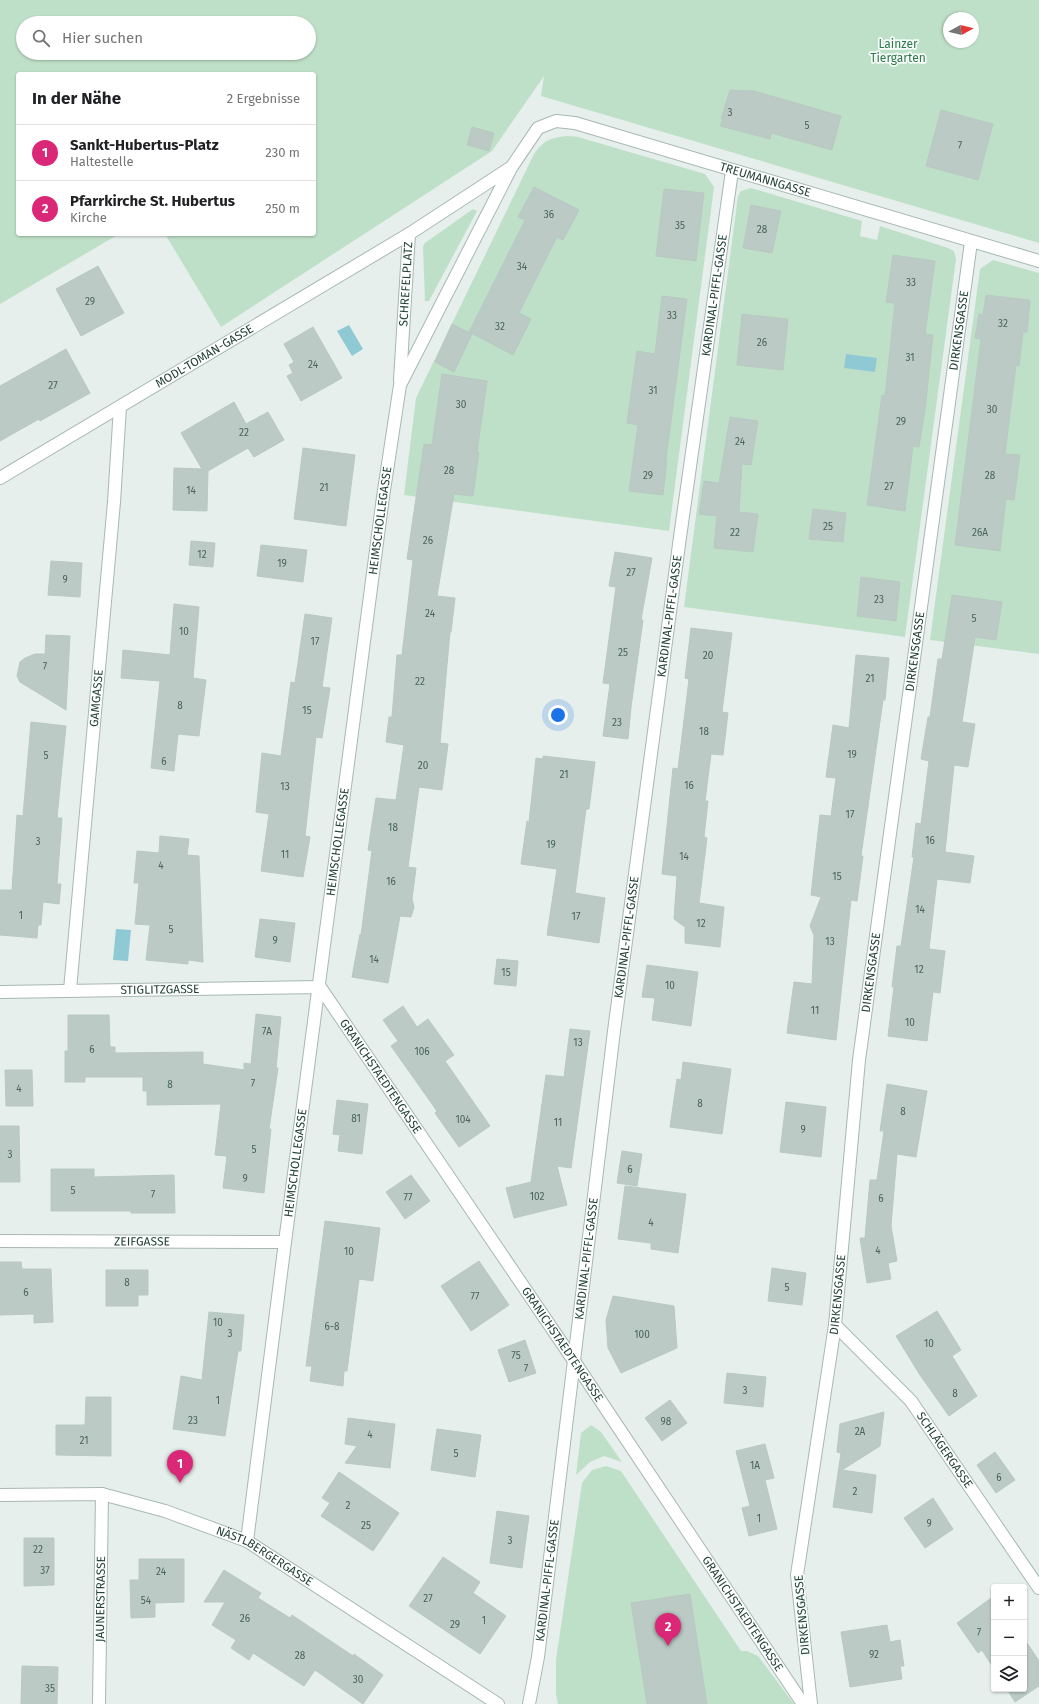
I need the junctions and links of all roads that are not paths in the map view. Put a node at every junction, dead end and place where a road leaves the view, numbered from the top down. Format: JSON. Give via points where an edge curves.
{"nodes":[{"id":1,"x":511,"y":168,"type":"junction"},
{"id":2,"x":732,"y":171,"type":"junction"},
{"id":3,"x":409,"y":234,"type":"junction"},
{"id":4,"x":971,"y":242,"type":"junction"},
{"id":5,"x":1039,"y":262,"type":"edge"},
{"id":6,"x":400,"y":385,"type":"junction"},
{"id":7,"x":120,"y":407,"type":"junction"},
{"id":8,"x":0,"y":478,"type":"edge"},
{"id":9,"x":320,"y":987,"type":"junction"},
{"id":10,"x":70,"y":990,"type":"junction"},
{"id":11,"x":0,"y":992,"type":"edge"},
{"id":12,"x":0,"y":1241,"type":"edge"},
{"id":13,"x":285,"y":1242,"type":"junction"},
{"id":14,"x":835,"y":1325,"type":"junction"},
{"id":15,"x":574,"y":1361,"type":"junction"},
{"id":16,"x":102,"y":1494,"type":"junction"},
{"id":17,"x":0,"y":1495,"type":"edge"},
{"id":18,"x":247,"y":1541,"type":"junction"},
{"id":19,"x":1039,"y":1588,"type":"edge"},
{"id":20,"x":99,"y":1704,"type":"edge"},
{"id":21,"x":498,"y":1704,"type":"edge"},
{"id":22,"x":529,"y":1704,"type":"edge"},
{"id":23,"x":802,"y":1704,"type":"edge"},
{"id":24,"x":811,"y":1704,"type":"edge"}],
"edges":[{"from":1,"to":2,"type":"street","name":"TREUMANNGASSE","via":[[538,128],[556,121],[575,123]]},
{"from":1,"to":3,"type":"street","name":"SCHREFELPLATZ"},
{"from":1,"to":6,"type":"street","name":"HEIMSCHOLLEGASSE"},
{"from":2,"to":4,"type":"street","name":"TREUMANNGASSE"},
{"from":2,"to":15,"type":"street","name":"KARDINAL-PIFFL-GASSE","via":[[616,1015]]},
{"from":3,"to":6,"type":"street","name":"SCHREFELPLATZ"},
{"from":3,"to":7,"type":"street","name":"MODL-TOMAN-GASSE"},
{"from":4,"to":5,"type":"street","name":"TREUMANNGASSE"},
{"from":4,"to":14,"type":"street","name":"DIRKENSGASSE","via":[[859,1060]]},
{"from":6,"to":9,"type":"street","name":"HEIMSCHOLLEGASSE","via":[[383,497]]},
{"from":7,"to":8,"type":"street","name":"MODL-TOMAN-GASSE"},
{"from":7,"to":10,"type":"street","name":"GAMGASSE","via":[[114,502]]},
{"from":9,"to":10,"type":"street","name":"STIGLITZGASSE"},
{"from":9,"to":13,"type":"street","name":"HEIMSCHOLLEGASSE"},
{"from":9,"to":15,"type":"street","name":"GRANICHSTAEDTENGASSE"},
{"from":10,"to":11,"type":"street","name":"STIGLITZGASSE"},
{"from":12,"to":13,"type":"street","name":"ZEIFGASSE"},
{"from":13,"to":18,"type":"street","name":"HEIMSCHOLLEGASSE"},
{"from":14,"to":19,"type":"street","name":"SCHLÄGERGASSE","via":[[911,1401]]},
{"from":14,"to":24,"type":"street","name":"DIRKENSGASSE","via":[[797,1575]]},
{"from":15,"to":22,"type":"street","name":"KARDINAL-PIFFL-GASSE","via":[[538,1657]]},
{"from":15,"to":23,"type":"street","name":"GRANICHSTAEDTENGASSE"},
{"from":16,"to":17,"type":"street","name":"NÄSTLBERGERGASSE"},
{"from":16,"to":18,"type":"street","name":"NÄSTLBERGERGASSE","via":[[165,1511]]},
{"from":16,"to":20,"type":"street","name":"JAUNERSTRASSE"},
{"from":18,"to":21,"type":"street","name":"NÄSTLBERGERGASSE"}]}
